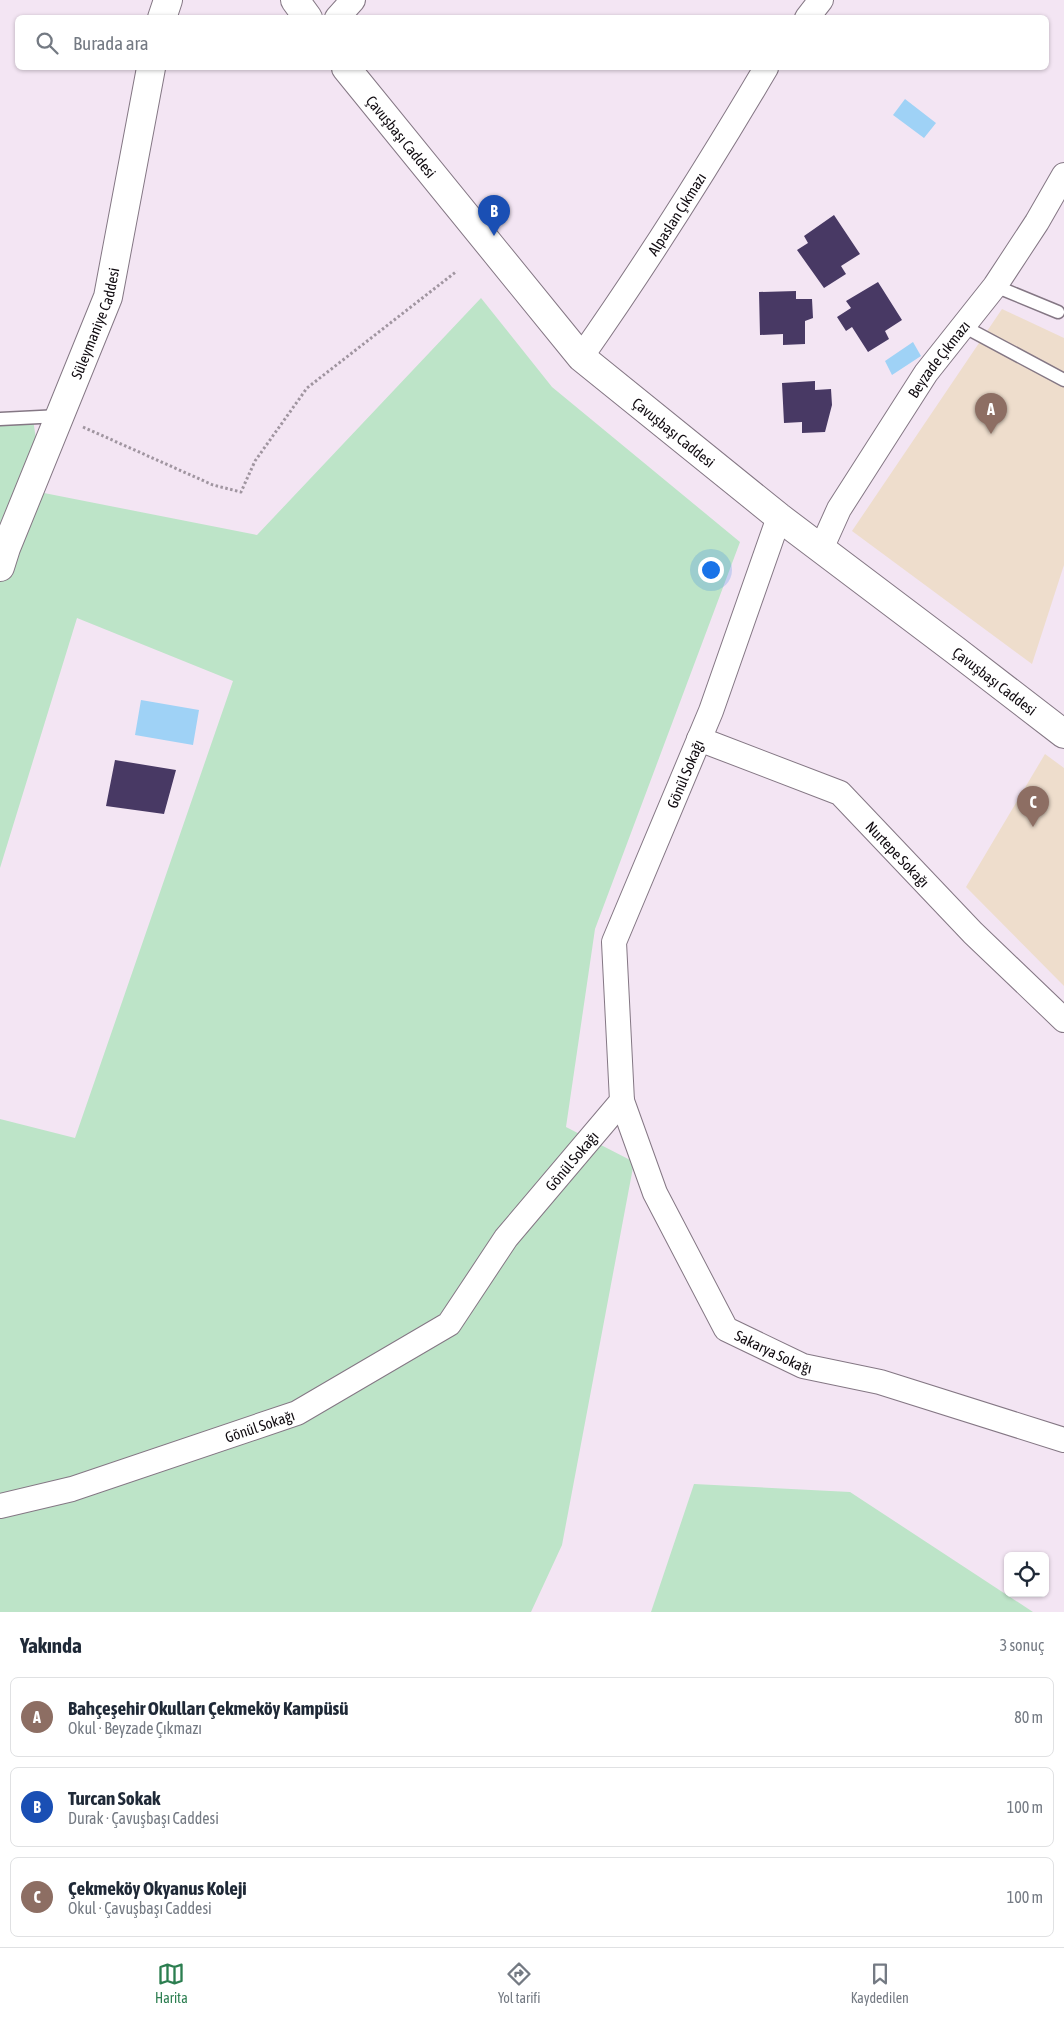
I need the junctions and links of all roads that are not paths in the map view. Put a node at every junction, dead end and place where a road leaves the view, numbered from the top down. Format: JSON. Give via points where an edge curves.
{"nodes":[{"id":1,"x":168,"y":0,"type":"edge"},
{"id":2,"x":295,"y":0,"type":"edge"},
{"id":3,"x":353,"y":0,"type":"edge"},
{"id":4,"x":821,"y":0,"type":"edge"},
{"id":5,"x":163,"y":15,"type":"edge"},
{"id":6,"x":306,"y":15,"type":"edge"},
{"id":7,"x":340,"y":15,"type":"edge"},
{"id":8,"x":808,"y":15,"type":"edge"},
{"id":9,"x":151,"y":70,"type":"edge"},
{"id":10,"x":348,"y":70,"type":"edge"},
{"id":11,"x":765,"y":70,"type":"edge"},
{"id":12,"x":1064,"y":175,"type":"edge"},
{"id":13,"x":995,"y":286,"type":"junction"},
{"id":14,"x":1058,"y":312,"type":"dead end"},
{"id":15,"x":963,"y":326,"type":"junction"},
{"id":16,"x":581,"y":357,"type":"junction"},
{"id":17,"x":1064,"y":380,"type":"edge"},
{"id":18,"x":60,"y":416,"type":"junction"},
{"id":19,"x":0,"y":419,"type":"edge"},
{"id":20,"x":778,"y":518,"type":"junction"},
{"id":21,"x":821,"y":550,"type":"junction"},
{"id":22,"x":0,"y":567,"type":"edge"},
{"id":23,"x":1064,"y":734,"type":"edge"},
{"id":24,"x":699,"y":739,"type":"junction"},
{"id":25,"x":1064,"y":1020,"type":"edge"},
{"id":26,"x":622,"y":1101,"type":"junction"},
{"id":27,"x":1064,"y":1440,"type":"edge"},
{"id":28,"x":0,"y":1506,"type":"edge"}],
"edges":[{"from":1,"to":5,"type":"main road"},
{"from":2,"to":6,"type":"main road"},
{"from":3,"to":7,"type":"street"},
{"from":4,"to":8,"type":"street"},
{"from":9,"to":18,"type":"main road","name":"Süleymaniye Caddesi","via":[[108,297]]},
{"from":10,"to":16,"type":"main road","name":"Çavuşbaşı Caddesi"},
{"from":11,"to":16,"type":"street","name":"Alpaslan Çıkmazı","via":[[709,165]]},
{"from":12,"to":13,"type":"street","name":"Beyzade Çıkmazı"},
{"from":13,"to":14,"type":"lane"},
{"from":13,"to":15,"type":"street","name":"Beyzade Çıkmazı"},
{"from":15,"to":17,"type":"lane"},
{"from":15,"to":21,"type":"street","name":"Beyzade Çıkmazı","via":[[926,374],[840,509]]},
{"from":16,"to":20,"type":"main road","name":"Çavuşbaşı Caddesi"},
{"from":18,"to":19,"type":"lane"},
{"from":18,"to":22,"type":"main road","name":"Süleymaniye Caddesi"},
{"from":20,"to":21,"type":"main road","name":"Çavuşbaşı Caddesi"},
{"from":20,"to":24,"type":"street","name":"Gönül Sokağı"},
{"from":21,"to":23,"type":"main road","name":"Çavuşbaşı Caddesi"},
{"from":24,"to":25,"type":"street","name":"Nurtepe Sokağı","via":[[840,793],[973,933]]},
{"from":24,"to":26,"type":"street","name":"Gönül Sokağı","via":[[614,942]]},
{"from":26,"to":27,"type":"street","name":"Sakarya Sokağı","via":[[655,1193],[726,1329],[803,1366],[880,1382]]},
{"from":26,"to":28,"type":"street","name":"Gönül Sokağı","via":[[506,1238],[449,1324],[297,1413],[72,1489]]}]}
